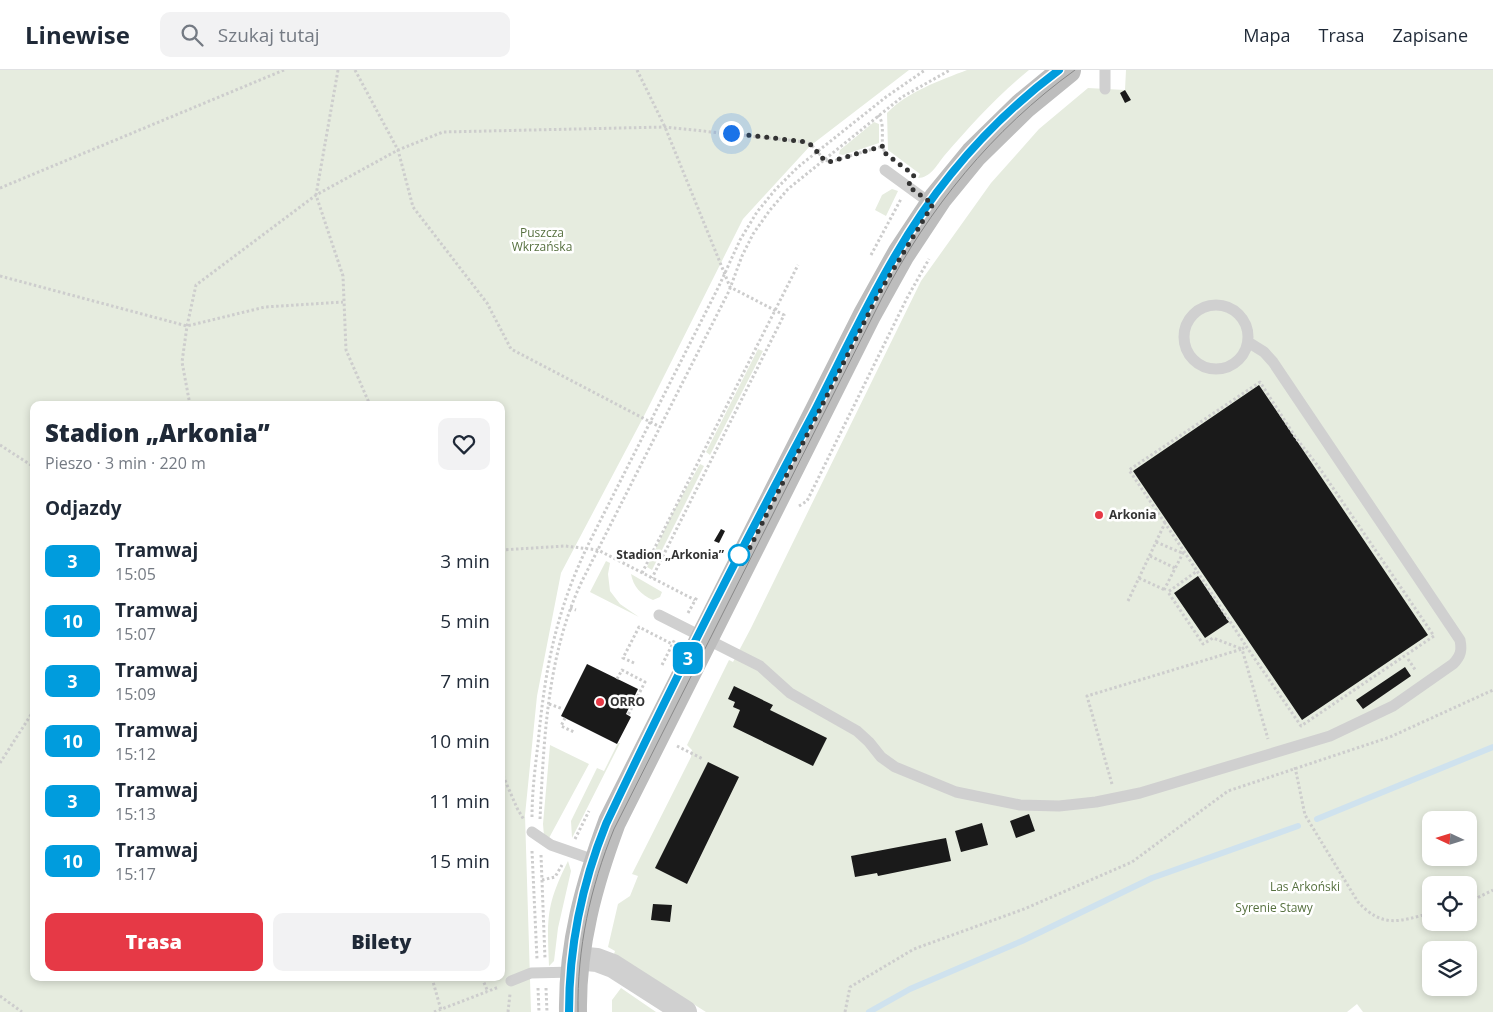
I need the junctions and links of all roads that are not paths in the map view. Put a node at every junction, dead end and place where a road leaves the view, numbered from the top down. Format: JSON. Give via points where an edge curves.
{"nodes":[{"id":1,"x":1067,"y":70,"type":"edge"},
{"id":2,"x":1105,"y":70,"type":"edge"},
{"id":3,"x":1106,"y":89,"type":"dead end"},
{"id":4,"x":886,"y":170,"type":"dead end"},
{"id":5,"x":933,"y":204,"type":"junction"},
{"id":6,"x":1248,"y":342,"type":"junction"},
{"id":7,"x":659,"y":614,"type":"dead end"},
{"id":8,"x":693,"y":631,"type":"junction"},
{"id":9,"x":536,"y":836,"type":"road end"},
{"id":10,"x":597,"y":861,"type":"junction"},
{"id":11,"x":575,"y":965,"type":"junction"},
{"id":12,"x":511,"y":981,"type":"road end"},
{"id":13,"x":573,"y":1012,"type":"edge"},
{"id":14,"x":685,"y":1012,"type":"edge"}],
"edges":[{"from":1,"to":5,"type":"street","via":[[1004,123]]},
{"from":2,"to":3,"type":"lane"},
{"from":4,"to":5,"type":"lane"},
{"from":5,"to":8,"type":"street","via":[[901,254]]},
{"from":6,"to":6,"type":"lane","via":[[1244,321],[1228,307],[1217,305],[1202,309],[1190,320],[1186,330],[1186,348],[1191,356],[1206,367],[1215,369],[1233,365]]},
{"from":6,"to":8,"type":"lane","via":[[1273,362],[1460,640],[1462,649],[1454,664],[1393,706],[1330,736],[1116,798],[1059,806],[1020,805],[956,792],[922,780],[881,757],[857,731],[790,693],[760,666]]},
{"from":7,"to":8,"type":"lane"},
{"from":8,"to":10,"type":"street"},
{"from":9,"to":10,"type":"lane"},
{"from":10,"to":11,"type":"street","via":[[584,908]]},
{"from":11,"to":12,"type":"lane"},
{"from":11,"to":13,"type":"street"},
{"from":11,"to":14,"type":"street","via":[[597,960],[613,966]]}]}
